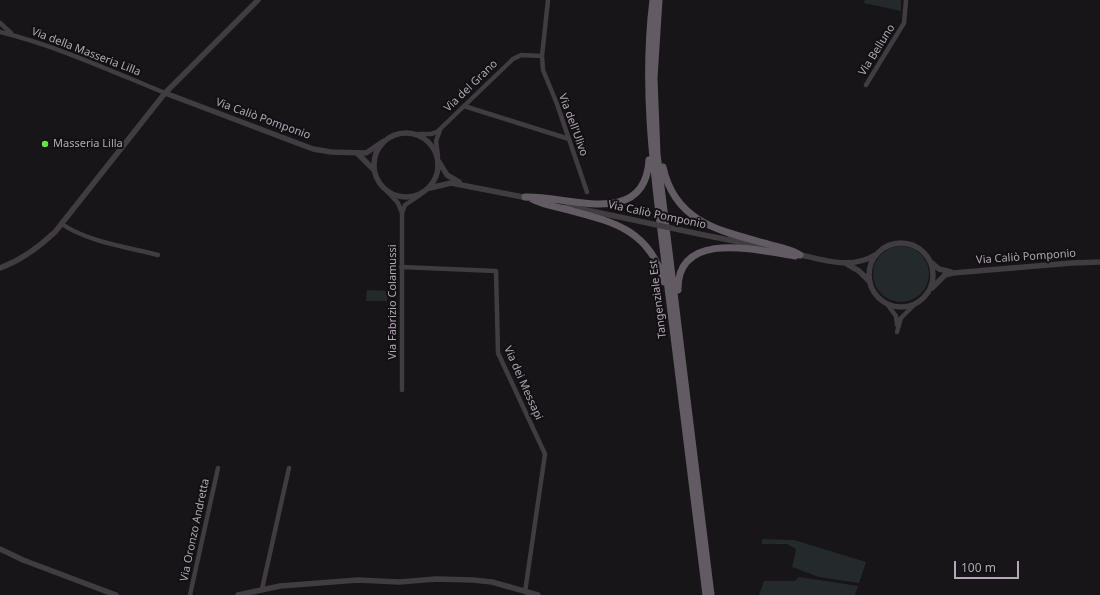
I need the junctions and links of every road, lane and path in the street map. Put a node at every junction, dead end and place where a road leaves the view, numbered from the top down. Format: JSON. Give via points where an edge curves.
{"nodes":[{"id":1,"x":258,"y":0,"type":"edge"},
{"id":2,"x":548,"y":0,"type":"edge"},
{"id":3,"x":654,"y":0,"type":"edge"},
{"id":4,"x":659,"y":0,"type":"edge"},
{"id":5,"x":906,"y":0,"type":"edge"},
{"id":6,"x":0,"y":22,"type":"edge"},
{"id":7,"x":0,"y":32,"type":"edge"},
{"id":8,"x":12,"y":35,"type":"junction"},
{"id":9,"x":542,"y":56,"type":"junction"},
{"id":10,"x":866,"y":85,"type":"dead end"},
{"id":11,"x":165,"y":93,"type":"junction"},
{"id":12,"x":464,"y":106,"type":"junction"},
{"id":13,"x":649,"y":110,"type":"junction"},
{"id":14,"x":654,"y":118,"type":"junction"},
{"id":15,"x":442,"y":126,"type":"junction"},
{"id":16,"x":419,"y":134,"type":"junction"},
{"id":17,"x":569,"y":139,"type":"junction"},
{"id":18,"x":384,"y":141,"type":"junction"},
{"id":19,"x":356,"y":153,"type":"junction"},
{"id":20,"x":438,"y":159,"type":"junction"},
{"id":21,"x":374,"y":171,"type":"junction"},
{"id":22,"x":467,"y":185,"type":"junction"},
{"id":23,"x":428,"y":189,"type":"junction"},
{"id":24,"x":387,"y":191,"type":"junction"},
{"id":25,"x":587,"y":192,"type":"dead end"},
{"id":26,"x":420,"y":195,"type":"junction"},
{"id":27,"x":524,"y":197,"type":"junction"},
{"id":28,"x":532,"y":199,"type":"junction"},
{"id":29,"x":402,"y":213,"type":"junction"},
{"id":30,"x":62,"y":224,"type":"junction"},
{"id":31,"x":877,"y":254,"type":"junction"},
{"id":32,"x":158,"y":255,"type":"dead end"},
{"id":33,"x":802,"y":255,"type":"junction"},
{"id":34,"x":930,"y":261,"type":"junction"},
{"id":35,"x":1100,"y":262,"type":"edge"},
{"id":36,"x":843,"y":263,"type":"junction"},
{"id":37,"x":401,"y":267,"type":"junction"},
{"id":38,"x":0,"y":268,"type":"edge"},
{"id":39,"x":953,"y":273,"type":"junction"},
{"id":40,"x":870,"y":282,"type":"junction"},
{"id":41,"x":931,"y":289,"type":"junction"},
{"id":42,"x":887,"y":304,"type":"junction"},
{"id":43,"x":914,"y":305,"type":"junction"},
{"id":44,"x":674,"y":335,"type":"junction"},
{"id":45,"x":680,"y":344,"type":"junction"},
{"id":46,"x":402,"y":390,"type":"dead end"},
{"id":47,"x":218,"y":468,"type":"dead end"},
{"id":48,"x":289,"y":468,"type":"dead end"},
{"id":49,"x":0,"y":549,"type":"edge"},
{"id":50,"x":262,"y":589,"type":"junction"},
{"id":51,"x":525,"y":592,"type":"junction"},
{"id":52,"x":116,"y":595,"type":"edge"},
{"id":53,"x":190,"y":595,"type":"edge"},
{"id":54,"x":238,"y":595,"type":"edge"},
{"id":55,"x":538,"y":595,"type":"edge"},
{"id":56,"x":706,"y":595,"type":"edge"},
{"id":57,"x":711,"y":595,"type":"edge"}],
"edges":[{"from":1,"to":11,"type":"street"},
{"from":2,"to":9,"type":"street","name":"Via dell'Ulivo"},
{"from":3,"to":13,"type":"highway","name":"Tangenziale Est","via":[[649,47]]},
{"from":4,"to":14,"type":"highway","name":"Tangenziale Est"},
{"from":5,"to":10,"type":"street","name":"Via Belluno","via":[[904,23]]},
{"from":6,"to":8,"type":"street"},
{"from":7,"to":8,"type":"street","name":"Via della Masseria Lilla"},
{"from":8,"to":11,"type":"street","name":"Via della Masseria Lilla","via":[[71,55]]},
{"from":9,"to":12,"type":"street","name":"Via del Grano","via":[[521,54]]},
{"from":9,"to":17,"type":"street","name":"Via dell'Ulivo","via":[[542,64]]},
{"from":11,"to":19,"type":"street","name":"Via Caliò Pomponio","via":[[313,149]]},
{"from":11,"to":30,"type":"street"},
{"from":12,"to":15,"type":"street","name":"Via del Grano"},
{"from":12,"to":17,"type":"street"},
{"from":13,"to":27,"type":"highway","via":[[648,169],[640,188],[629,198],[616,204],[607,204]]},
{"from":13,"to":44,"type":"highway","name":"Tangenziale Est"},
{"from":14,"to":33,"type":"highway","via":[[665,176],[672,193],[686,211],[712,227]]},
{"from":14,"to":45,"type":"highway","name":"Tangenziale Est"},
{"from":15,"to":16,"type":"street","via":[[433,134]]},
{"from":15,"to":20,"type":"street","via":[[436,141]]},
{"from":16,"to":18,"type":"street","name":"Via Caliò Pomponio","via":[[399,133]]},
{"from":16,"to":20,"type":"street","name":"Via Caliò Pomponio","via":[[428,140]]},
{"from":17,"to":25,"type":"street","name":"Via dell'Ulivo"},
{"from":18,"to":19,"type":"street","name":"Via Caliò Pomponio","via":[[370,152]]},
{"from":18,"to":21,"type":"street","via":[[375,155]]},
{"from":19,"to":21,"type":"street","via":[[365,159]]},
{"from":20,"to":22,"type":"street","name":"Via Caliò Pomponio","via":[[451,178]]},
{"from":20,"to":23,"type":"street","name":"Via Caliò Pomponio","via":[[437,176]]},
{"from":21,"to":24,"type":"street","via":[[377,180]]},
{"from":22,"to":23,"type":"street","name":"Via Caliò Pomponio","via":[[446,183]]},
{"from":22,"to":27,"type":"street","name":"Via Caliò Pomponio"},
{"from":23,"to":26,"type":"street","name":"Via Caliò Pomponio"},
{"from":24,"to":26,"type":"street","via":[[400,197]]},
{"from":24,"to":29,"type":"street","via":[[398,203]]},
{"from":26,"to":29,"type":"street","via":[[405,205]]},
{"from":27,"to":28,"type":"street","name":"Via Caliò Pomponio"},
{"from":28,"to":33,"type":"street","name":"Via Caliò Pomponio","bridge":true},
{"from":28,"to":44,"type":"highway","via":[[621,226],[645,244],[656,259],[662,277]]},
{"from":29,"to":37,"type":"street","name":"Via Fabrizio Colamussi"},
{"from":30,"to":32,"type":"street","via":[[89,237]]},
{"from":30,"to":38,"type":"street","via":[[33,252]]},
{"from":31,"to":34,"type":"street","name":"Via Caliò Pomponio","via":[[884,248],[901,243],[918,248]]},
{"from":31,"to":36,"type":"street","name":"Via Caliò Pomponio","via":[[860,262]]},
{"from":31,"to":40,"type":"street","via":[[869,272]]},
{"from":33,"to":36,"type":"street","name":"Via Caliò Pomponio"},
{"from":33,"to":45,"type":"highway","via":[[800,257],[716,247],[696,255],[685,264],[678,280],[682,338]]},
{"from":34,"to":39,"type":"street","name":"Via Caliò Pomponio","via":[[939,269]]},
{"from":34,"to":41,"type":"street","via":[[934,280]]},
{"from":35,"to":39,"type":"street","name":"Via Caliò Pomponio"},
{"from":36,"to":40,"type":"street","name":"Via Caliò Pomponio","via":[[859,271]]},
{"from":37,"to":46,"type":"street","name":"Via Fabrizio Colamussi"},
{"from":37,"to":51,"type":"street","name":"Via dei Messapi","via":[[496,271],[498,353],[545,457]]},
{"from":39,"to":41,"type":"street","name":"Via Caliò Pomponio","via":[[945,275]]},
{"from":40,"to":42,"type":"street","name":"Via Caliò Pomponio","via":[[876,295]]},
{"from":41,"to":43,"type":"street","name":"Via Caliò Pomponio"},
{"from":42,"to":43,"type":"street","via":[[900,308]]},
{"from":42,"to":43,"type":"street","via":[[896,316],[897,332],[901,318]]},
{"from":44,"to":56,"type":"highway","name":"Tangenziale Est"},
{"from":45,"to":57,"type":"highway","name":"Tangenziale Est"},
{"from":47,"to":53,"type":"street","name":"Via Oronzo Andretta"},
{"from":48,"to":50,"type":"street"},
{"from":49,"to":52,"type":"street"},
{"from":50,"to":51,"type":"street","via":[[358,580],[399,582],[436,579],[492,582]]},
{"from":50,"to":54,"type":"street"},
{"from":51,"to":55,"type":"street"}]}
